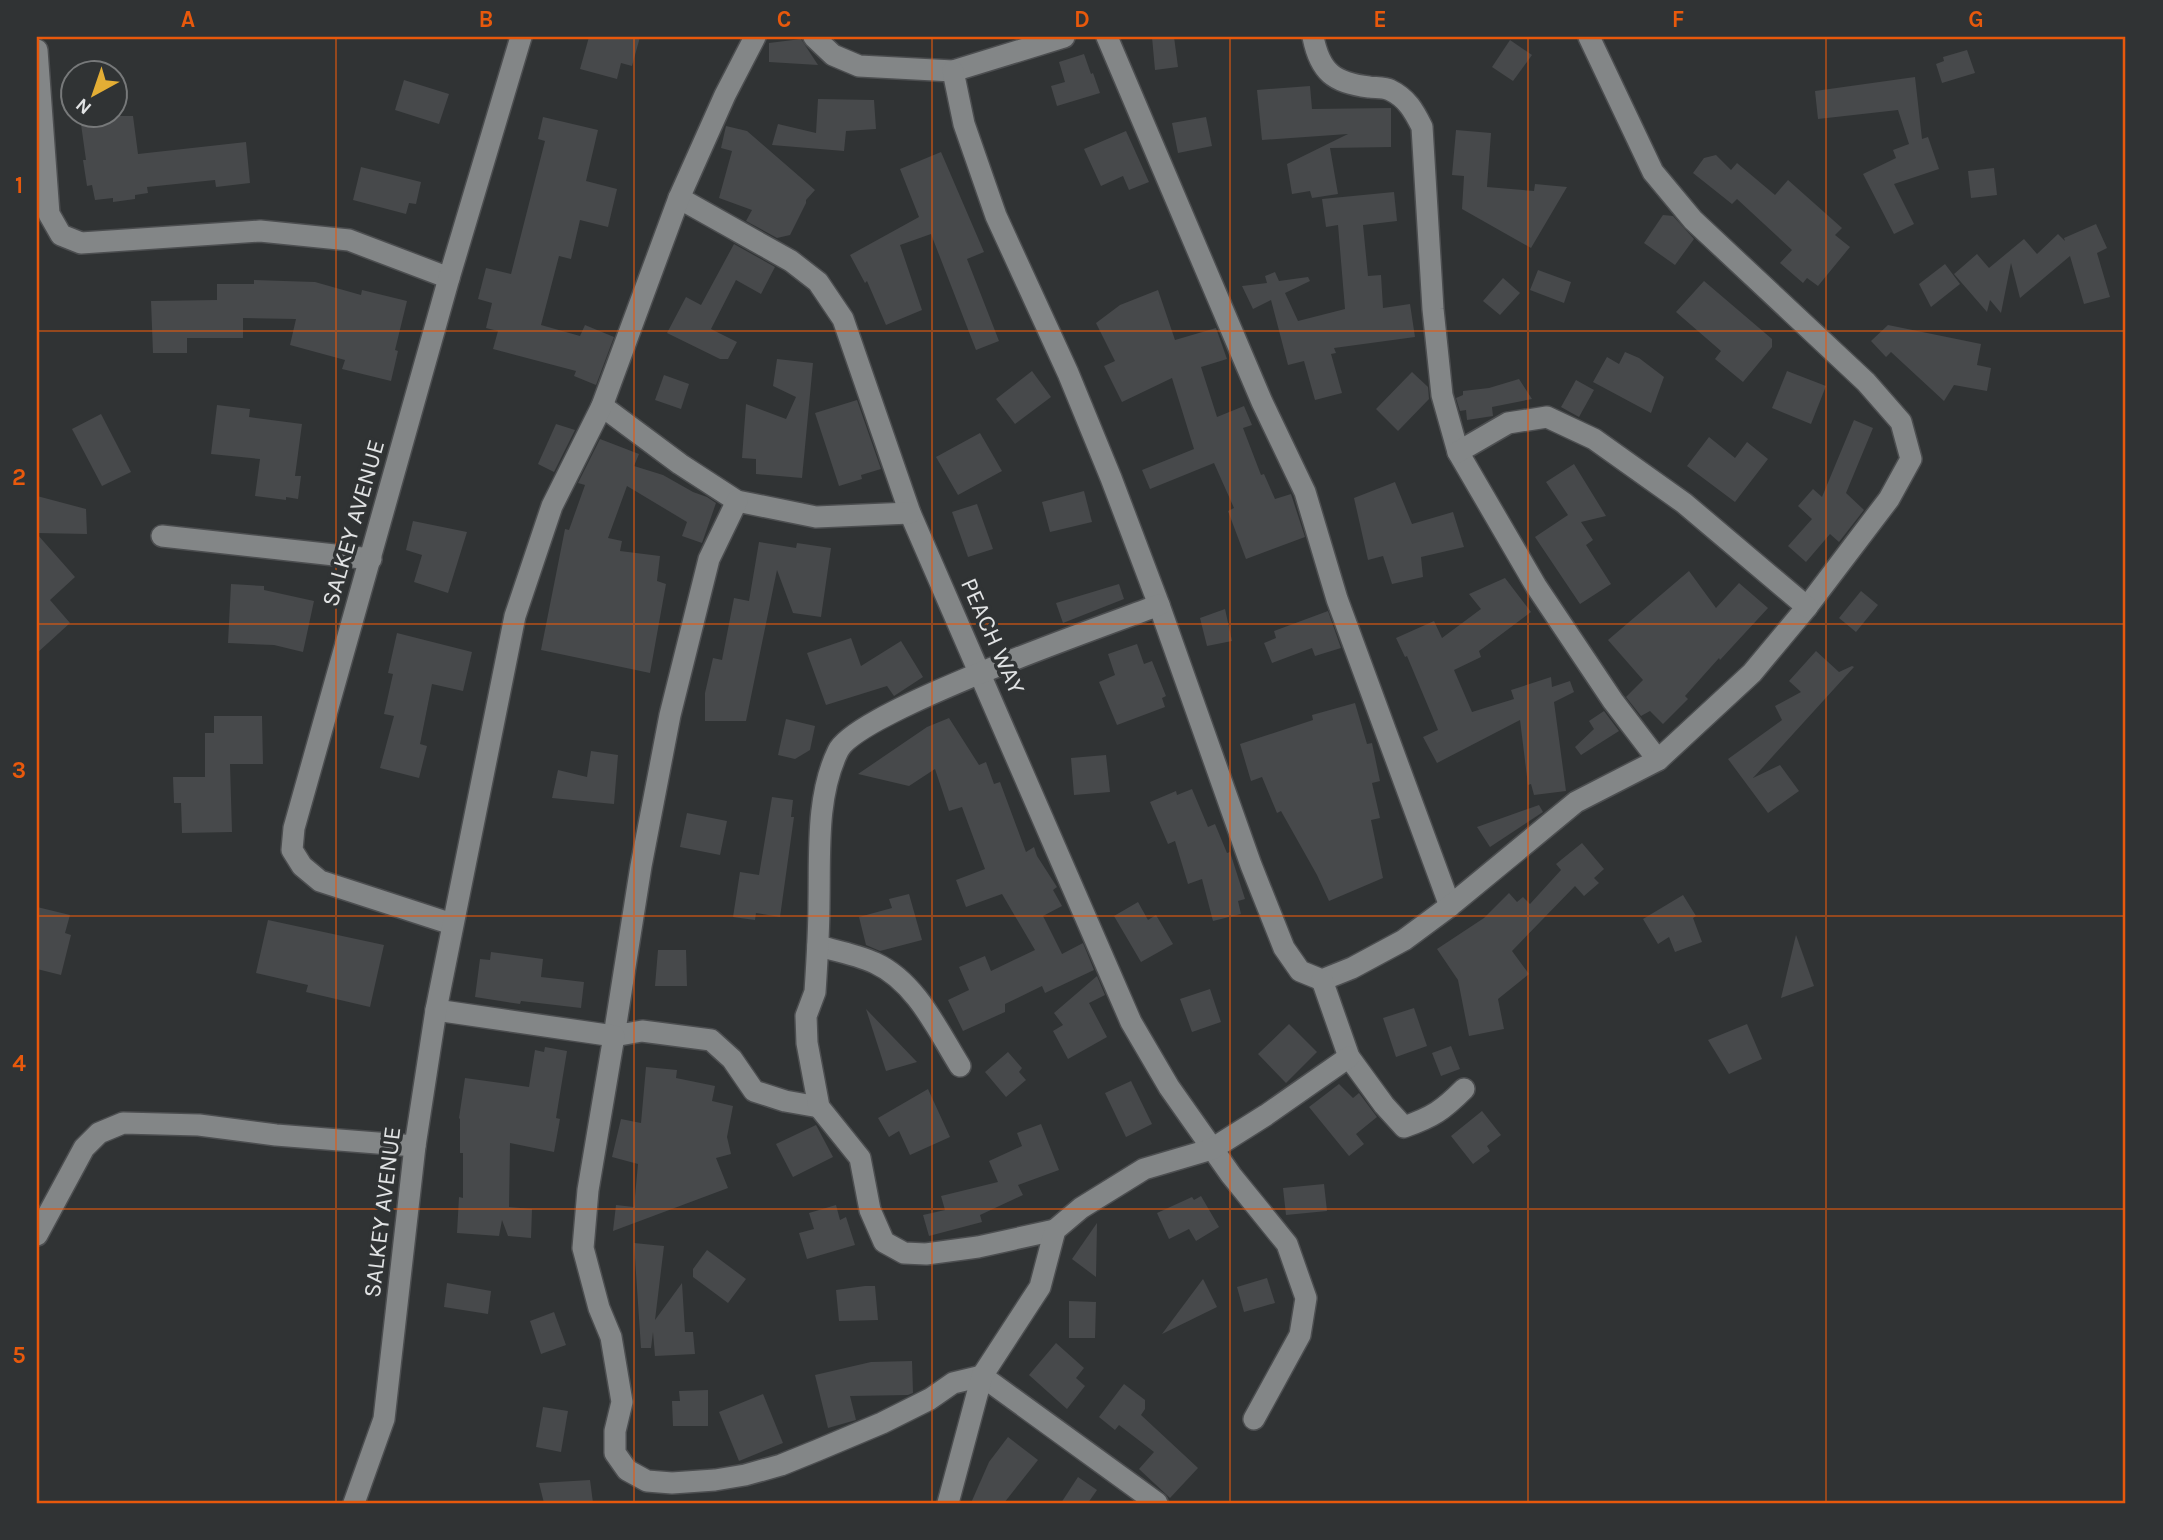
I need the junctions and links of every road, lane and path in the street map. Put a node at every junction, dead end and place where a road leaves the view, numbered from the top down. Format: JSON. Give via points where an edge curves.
{"nodes":[{"id":1,"x":521,"y":37,"type":"edge"},
{"id":2,"x":755,"y":37,"type":"edge"},
{"id":3,"x":814,"y":37,"type":"edge"},
{"id":4,"x":1064,"y":37,"type":"edge"},
{"id":5,"x":1107,"y":37,"type":"edge"},
{"id":6,"x":1313,"y":37,"type":"edge"},
{"id":7,"x":1589,"y":37,"type":"edge"},
{"id":8,"x":37,"y":50,"type":"edge"},
{"id":9,"x":953,"y":71,"type":"junction"},
{"id":10,"x":679,"y":198,"type":"junction"},
{"id":11,"x":449,"y":278,"type":"junction"},
{"id":12,"x":602,"y":406,"type":"junction"},
{"id":13,"x":1458,"y":452,"type":"junction"},
{"id":14,"x":737,"y":501,"type":"junction"},
{"id":15,"x":910,"y":513,"type":"junction"},
{"id":16,"x":162,"y":536,"type":"dead end"},
{"id":17,"x":370,"y":559,"type":"junction"},
{"id":18,"x":1159,"y":605,"type":"junction"},
{"id":19,"x":1807,"y":607,"type":"junction"},
{"id":20,"x":981,"y":673,"type":"junction"},
{"id":21,"x":1658,"y":760,"type":"junction"},
{"id":22,"x":1450,"y":906,"type":"junction"},
{"id":23,"x":452,"y":924,"type":"junction"},
{"id":24,"x":818,"y":946,"type":"junction"},
{"id":25,"x":1322,"y":980,"type":"junction"},
{"id":26,"x":436,"y":1010,"type":"junction"},
{"id":27,"x":614,"y":1036,"type":"junction"},
{"id":28,"x":1349,"y":1057,"type":"junction"},
{"id":29,"x":961,"y":1066,"type":"dead end"},
{"id":30,"x":1464,"y":1089,"type":"dead end"},
{"id":31,"x":819,"y":1107,"type":"junction"},
{"id":32,"x":415,"y":1146,"type":"junction"},
{"id":33,"x":1212,"y":1149,"type":"junction"},
{"id":34,"x":1055,"y":1230,"type":"junction"},
{"id":35,"x":37,"y":1236,"type":"edge"},
{"id":36,"x":982,"y":1376,"type":"junction"},
{"id":37,"x":1254,"y":1419,"type":"dead end"},
{"id":38,"x":354,"y":1503,"type":"edge"},
{"id":39,"x":948,"y":1503,"type":"edge"},
{"id":40,"x":1157,"y":1503,"type":"edge"}],
"edges":[{"from":1,"to":11,"type":"street","name":"SALKEY AVENUE"},
{"from":2,"to":10,"type":"street","name":"SALKEY AVENUE"},
{"from":3,"to":9,"type":"street","via":[[833,55],[859,66]]},
{"from":4,"to":9,"type":"street"},
{"from":5,"to":22,"type":"street","via":[[1219,306],[1305,492],[1337,600]]},
{"from":6,"to":13,"type":"street","via":[[1324,70],[1365,87],[1389,89],[1412,105],[1422,127],[1442,395]]},
{"from":7,"to":19,"type":"street","via":[[1653,172],[1693,220],[1866,382],[1901,422],[1911,459],[1889,499]]},
{"from":8,"to":11,"type":"street","via":[[49,214],[61,235],[81,243],[260,231],[349,240]]},
{"from":9,"to":18,"type":"street","via":[[964,124],[996,216],[1068,373]]},
{"from":10,"to":12,"type":"street","name":"SALKEY AVENUE"},
{"from":10,"to":15,"type":"street","name":"PEACH WAY","via":[[791,261],[818,282],[843,319]]},
{"from":11,"to":17,"type":"street","name":"SALKEY AVENUE"},
{"from":12,"to":14,"type":"street"},
{"from":12,"to":23,"type":"street","name":"SALKEY AVENUE","via":[[552,506],[515,616]]},
{"from":13,"to":19,"type":"street","via":[[1508,423],[1547,418],[1594,439],[1684,503]]},
{"from":13,"to":21,"type":"street","via":[[1536,586]]},
{"from":14,"to":15,"type":"street","via":[[816,517]]},
{"from":14,"to":27,"type":"street","via":[[709,559],[670,715]]},
{"from":15,"to":20,"type":"street","name":"PEACH WAY"},
{"from":16,"to":17,"type":"street"},
{"from":17,"to":23,"type":"street","name":"SALKEY AVENUE","via":[[294,828],[292,850],[320,881]]},
{"from":18,"to":20,"type":"street"},
{"from":18,"to":25,"type":"street","via":[[1284,948],[1300,971]]},
{"from":19,"to":21,"type":"street","via":[[1752,673]]},
{"from":20,"to":24,"type":"street","via":[[865,727],[840,747],[828,774],[822,814]]},
{"from":20,"to":33,"type":"street","name":"PEACH WAY","via":[[1131,1022]]},
{"from":21,"to":22,"type":"street","via":[[1576,802]]},
{"from":22,"to":25,"type":"street","via":[[1404,940]]},
{"from":23,"to":26,"type":"street","name":"SALKEY AVENUE"},
{"from":24,"to":29,"type":"street","via":[[875,963],[902,980]]},
{"from":24,"to":31,"type":"street","via":[[815,992],[806,1016]]},
{"from":25,"to":28,"type":"street"},
{"from":26,"to":27,"type":"street"},
{"from":26,"to":32,"type":"street","name":"SALKEY AVENUE"},
{"from":27,"to":31,"type":"street","via":[[642,1031],[710,1040],[732,1059],[754,1091]]},
{"from":27,"to":36,"type":"street","via":[[588,1189],[583,1248],[611,1337],[622,1402],[615,1453],[627,1470],[648,1481],[672,1483],[745,1475],[818,1450],[882,1423],[953,1383]]},
{"from":28,"to":30,"type":"street","via":[[1404,1127],[1430,1118]]},
{"from":28,"to":33,"type":"street"},
{"from":31,"to":34,"type":"street","via":[[860,1158],[870,1210],[884,1242],[904,1254],[978,1247]]},
{"from":32,"to":35,"type":"street","via":[[199,1125],[122,1123],[99,1133],[84,1148]]},
{"from":32,"to":38,"type":"street","name":"SALKEY AVENUE","via":[[384,1419]]},
{"from":33,"to":34,"type":"street","via":[[1144,1169]]},
{"from":33,"to":37,"type":"street","name":"PEACH WAY","via":[[1287,1244],[1306,1298],[1300,1335]]},
{"from":34,"to":36,"type":"street","via":[[1040,1287]]},
{"from":36,"to":39,"type":"street"},
{"from":36,"to":40,"type":"street"}]}
